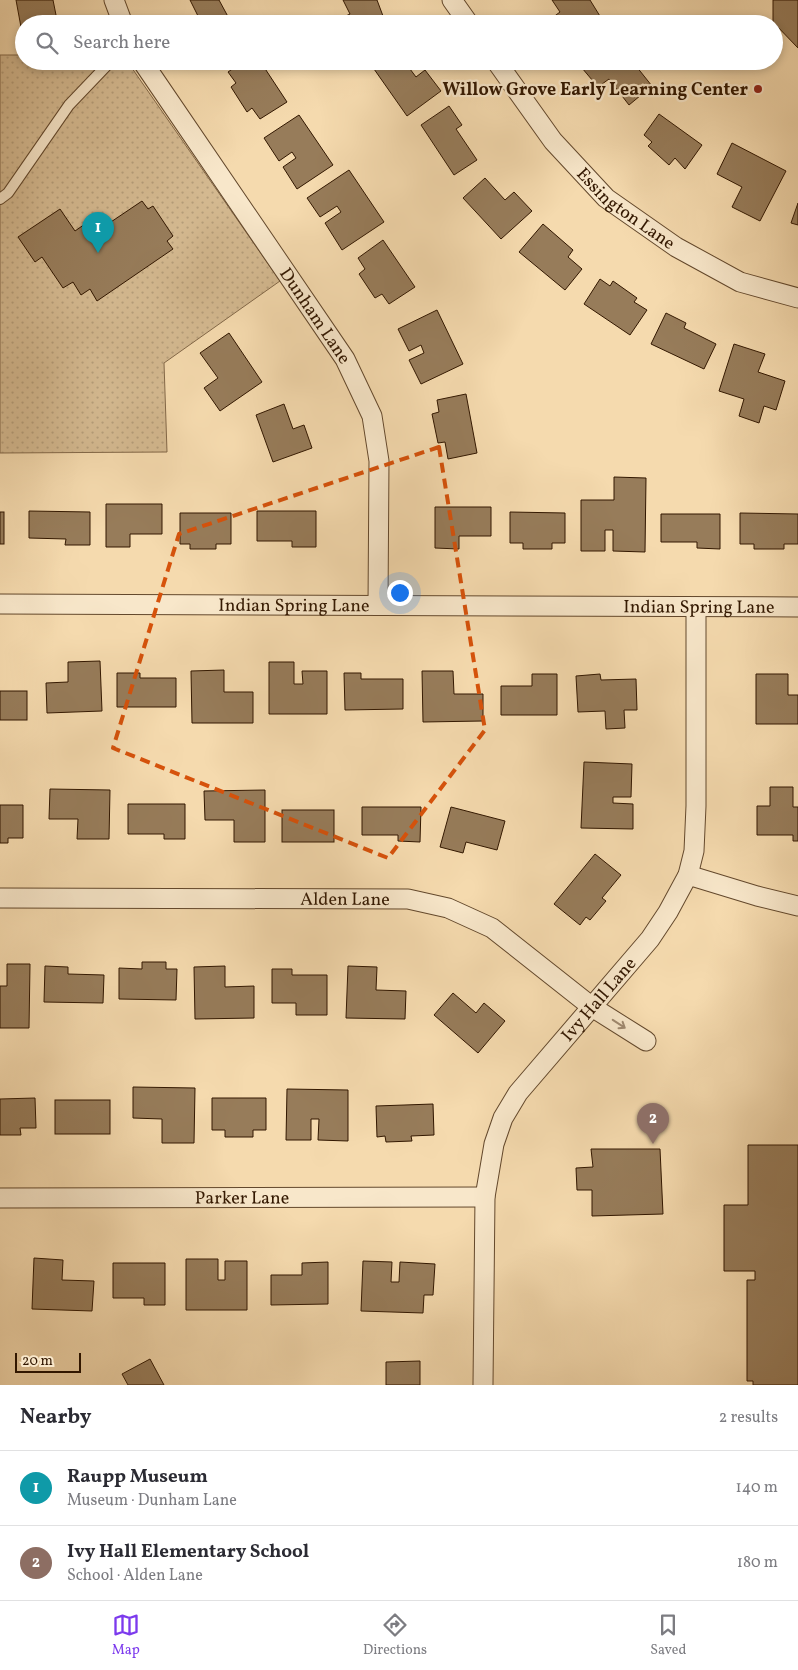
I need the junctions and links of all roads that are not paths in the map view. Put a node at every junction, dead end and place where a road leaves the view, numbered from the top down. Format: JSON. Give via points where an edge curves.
{"nodes":[{"id":1,"x":114,"y":0,"type":"edge"},
{"id":2,"x":452,"y":0,"type":"edge"},
{"id":3,"x":120,"y":15,"type":"edge"},
{"id":4,"x":463,"y":15,"type":"edge"},
{"id":5,"x":102,"y":70,"type":"edge"},
{"id":6,"x":148,"y":70,"type":"edge"},
{"id":7,"x":502,"y":70,"type":"edge"},
{"id":8,"x":0,"y":199,"type":"edge"},
{"id":9,"x":798,"y":298,"type":"edge"},
{"id":10,"x":0,"y":604,"type":"edge"},
{"id":11,"x":378,"y":605,"type":"junction"},
{"id":12,"x":696,"y":607,"type":"junction"},
{"id":13,"x":798,"y":607,"type":"edge"},
{"id":14,"x":688,"y":875,"type":"junction"},
{"id":15,"x":0,"y":898,"type":"edge"},
{"id":16,"x":798,"y":906,"type":"edge"},
{"id":17,"x":592,"y":1007,"type":"junction"},
{"id":18,"x":646,"y":1042,"type":"dead end"},
{"id":19,"x":485,"y":1197,"type":"junction"},
{"id":20,"x":0,"y":1198,"type":"edge"},
{"id":21,"x":483,"y":1385,"type":"edge"}],
"edges":[{"from":1,"to":3,"type":"street"},
{"from":2,"to":4,"type":"street"},
{"from":5,"to":8,"type":"lane","via":[[69,105],[8,193]]},
{"from":6,"to":11,"type":"street","name":"Dunham Lane","via":[[345,359],[372,416],[379,461]]},
{"from":7,"to":9,"type":"street","name":"Essington Lane","via":[[553,141],[606,198],[676,247],[740,282]]},
{"from":10,"to":11,"type":"street","name":"Indian Spring Lane"},
{"from":11,"to":12,"type":"street","name":"Indian Spring Lane"},
{"from":12,"to":13,"type":"street","name":"Indian Spring Lane"},
{"from":12,"to":14,"type":"street","name":"Ivy Hall Lane","via":[[696,806],[694,851]]},
{"from":14,"to":16,"type":"street"},
{"from":14,"to":17,"type":"street","name":"Ivy Hall Lane","via":[[650,939]]},
{"from":15,"to":17,"type":"street","name":"Alden Lane","via":[[408,899],[448,908],[492,928]]},
{"from":17,"to":18,"type":"street","name":"Alden Lane","one_way":true},
{"from":17,"to":19,"type":"street","name":"Ivy Hall Lane","via":[[518,1093],[502,1118]]},
{"from":19,"to":20,"type":"street","name":"Parker Lane"},
{"from":19,"to":21,"type":"street","name":"Ivy Hall Lane"}]}
